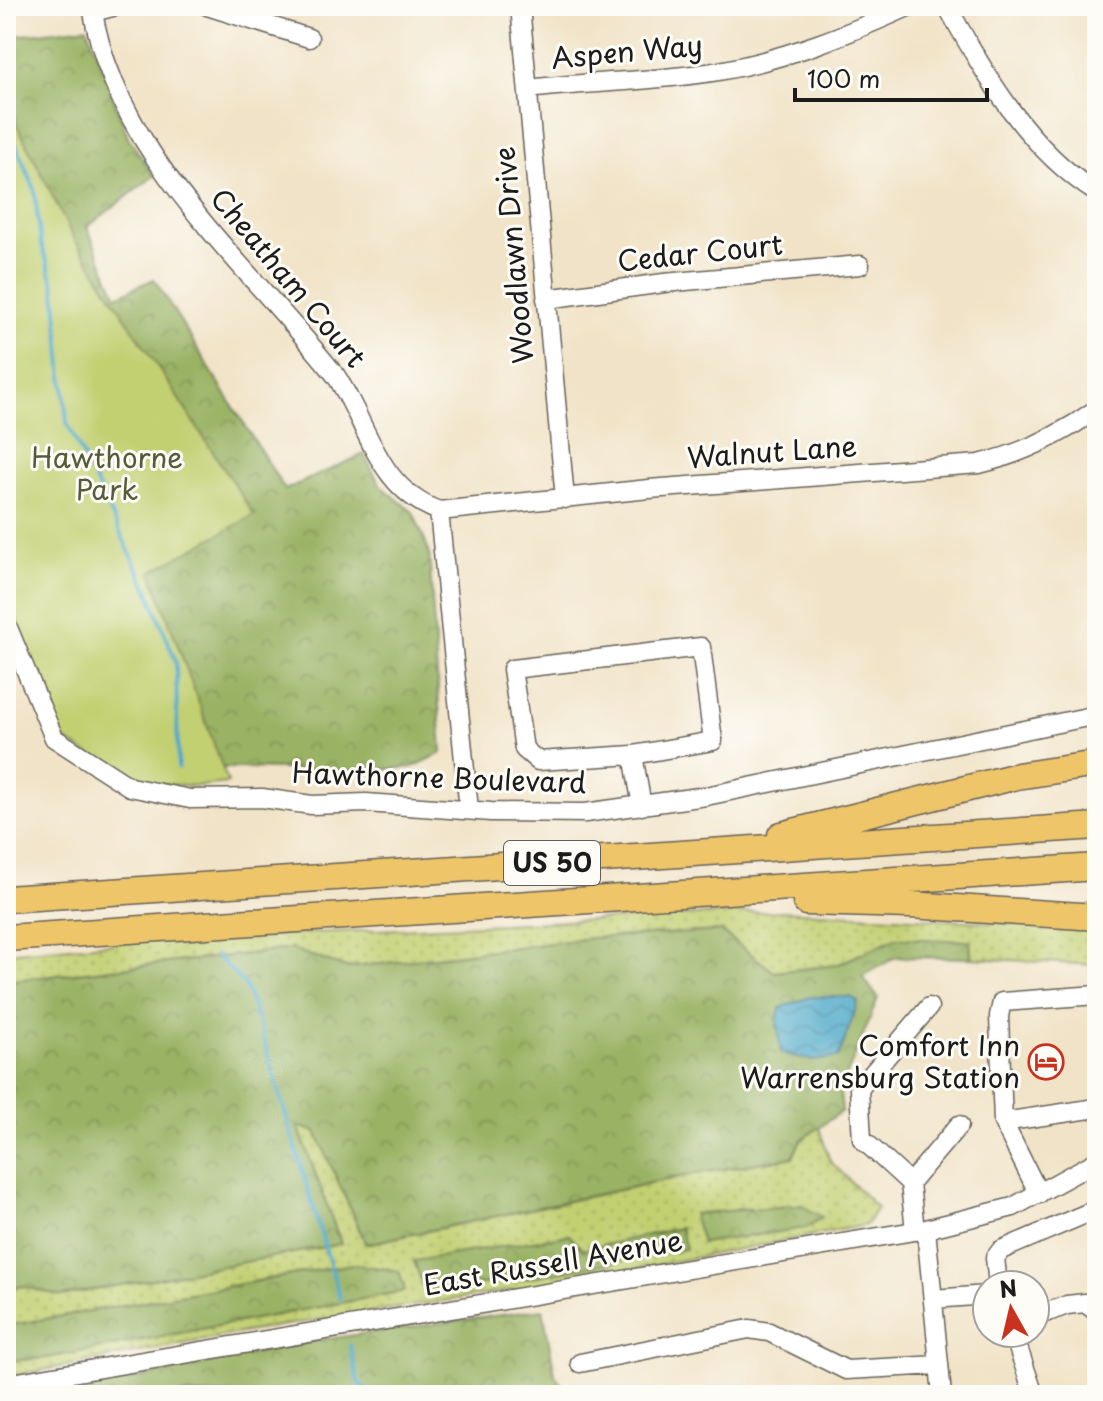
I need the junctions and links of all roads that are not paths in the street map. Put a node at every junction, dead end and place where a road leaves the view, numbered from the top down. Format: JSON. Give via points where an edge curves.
{"nodes":[{"id":1,"x":116,"y":6,"type":"edge"},
{"id":2,"x":207,"y":6,"type":"edge"},
{"id":3,"x":520,"y":6,"type":"edge"},
{"id":4,"x":910,"y":6,"type":"edge"},
{"id":5,"x":947,"y":6,"type":"edge"},
{"id":6,"x":93,"y":9,"type":"edge"},
{"id":7,"x":309,"y":38,"type":"dead end"},
{"id":8,"x":529,"y":89,"type":"junction"},
{"id":9,"x":1097,"y":193,"type":"edge"},
{"id":10,"x":860,"y":265,"type":"dead end"},
{"id":11,"x":546,"y":299,"type":"junction"},
{"id":12,"x":1097,"y":409,"type":"edge"},
{"id":13,"x":565,"y":499,"type":"junction"},
{"id":14,"x":439,"y":511,"type":"junction"},
{"id":15,"x":6,"y":623,"type":"edge"},
{"id":16,"x":1097,"y":715,"type":"edge"},
{"id":17,"x":633,"y":755,"type":"junction"},
{"id":18,"x":1097,"y":764,"type":"edge"},
{"id":19,"x":642,"y":806,"type":"junction"},
{"id":20,"x":469,"y":810,"type":"junction"},
{"id":21,"x":1097,"y":826,"type":"edge"},
{"id":22,"x":722,"y":851,"type":"junction"},
{"id":23,"x":1097,"y":867,"type":"edge"},
{"id":24,"x":654,"y":897,"type":"junction"},
{"id":25,"x":6,"y":899,"type":"edge"},
{"id":26,"x":1097,"y":917,"type":"edge"},
{"id":27,"x":6,"y":938,"type":"edge"},
{"id":28,"x":1097,"y":995,"type":"edge"},
{"id":29,"x":929,"y":1007,"type":"dead end"},
{"id":30,"x":1097,"y":1108,"type":"edge"},
{"id":31,"x":1003,"y":1122,"type":"junction"},
{"id":32,"x":959,"y":1125,"type":"dead end"},
{"id":33,"x":1097,"y":1161,"type":"edge"},
{"id":34,"x":910,"y":1183,"type":"junction"},
{"id":35,"x":1039,"y":1194,"type":"junction"},
{"id":36,"x":1097,"y":1209,"type":"edge"},
{"id":37,"x":920,"y":1230,"type":"junction"},
{"id":38,"x":996,"y":1269,"type":"edge"},
{"id":39,"x":971,"y":1296,"type":"edge"},
{"id":40,"x":933,"y":1299,"type":"junction"},
{"id":41,"x":1051,"y":1311,"type":"edge"},
{"id":42,"x":1097,"y":1312,"type":"edge"},
{"id":43,"x":1018,"y":1349,"type":"edge"},
{"id":44,"x":580,"y":1363,"type":"dead end"},
{"id":45,"x":939,"y":1365,"type":"junction"},
{"id":46,"x":6,"y":1384,"type":"edge"},
{"id":47,"x":942,"y":1395,"type":"edge"},
{"id":48,"x":1034,"y":1395,"type":"edge"}],
"edges":[{"from":1,"to":6,"type":"street"},
{"from":2,"to":7,"type":"street"},
{"from":3,"to":8,"type":"street","name":"Woodlawn Drive"},
{"from":4,"to":8,"type":"street","name":"Aspen Way","via":[[766,62],[715,72]]},
{"from":5,"to":9,"type":"street","via":[[1028,133]]},
{"from":6,"to":14,"type":"street","name":"Cheatham Court","via":[[98,40],[121,99],[168,175],[336,376],[394,483],[420,504]]},
{"from":8,"to":11,"type":"street","name":"Woodlawn Drive"},
{"from":10,"to":11,"type":"street","name":"Cedar Court"},
{"from":11,"to":13,"type":"street","name":"Woodlawn Drive"},
{"from":12,"to":13,"type":"street","name":"Walnut Lane","via":[[1008,457],[979,464]]},
{"from":13,"to":14,"type":"street","name":"Walnut Lane"},
{"from":14,"to":20,"type":"street"},
{"from":15,"to":20,"type":"street","name":"Hawthorne Boulevard","via":[[54,738],[130,787],[190,799]]},
{"from":16,"to":19,"type":"street","name":"Hawthorne Boulevard"},
{"from":17,"to":17,"type":"street","via":[[713,741],[701,647],[512,669],[524,749],[538,761]]},
{"from":17,"to":19,"type":"street"},
{"from":18,"to":22,"type":"highway","via":[[1017,776]]},
{"from":19,"to":20,"type":"street","name":"Hawthorne Boulevard","via":[[556,814]]},
{"from":21,"to":22,"type":"highway","number":"US 50"},
{"from":22,"to":25,"type":"highway","number":"US 50"},
{"from":23,"to":24,"type":"highway","number":"US 50"},
{"from":24,"to":26,"type":"highway"},
{"from":24,"to":27,"type":"highway","number":"US 50"},
{"from":28,"to":31,"type":"street","via":[[1002,1002]]},
{"from":29,"to":34,"type":"street","via":[[859,1089],[862,1139]]},
{"from":30,"to":31,"type":"street"},
{"from":31,"to":35,"type":"street"},
{"from":32,"to":34,"type":"street"},
{"from":33,"to":35,"type":"street","name":"East Russell Avenue"},
{"from":34,"to":37,"type":"street"},
{"from":35,"to":37,"type":"street","name":"East Russell Avenue","via":[[989,1215]]},
{"from":36,"to":38,"type":"street","via":[[1001,1250]]},
{"from":37,"to":40,"type":"street"},
{"from":37,"to":46,"type":"street","name":"East Russell Avenue"},
{"from":39,"to":40,"type":"street"},
{"from":40,"to":45,"type":"street"},
{"from":41,"to":42,"type":"street","via":[[1085,1303]]},
{"from":43,"to":48,"type":"street"},
{"from":44,"to":45,"type":"street","via":[[749,1329],[769,1332],[846,1370]]},
{"from":45,"to":47,"type":"street"}]}
